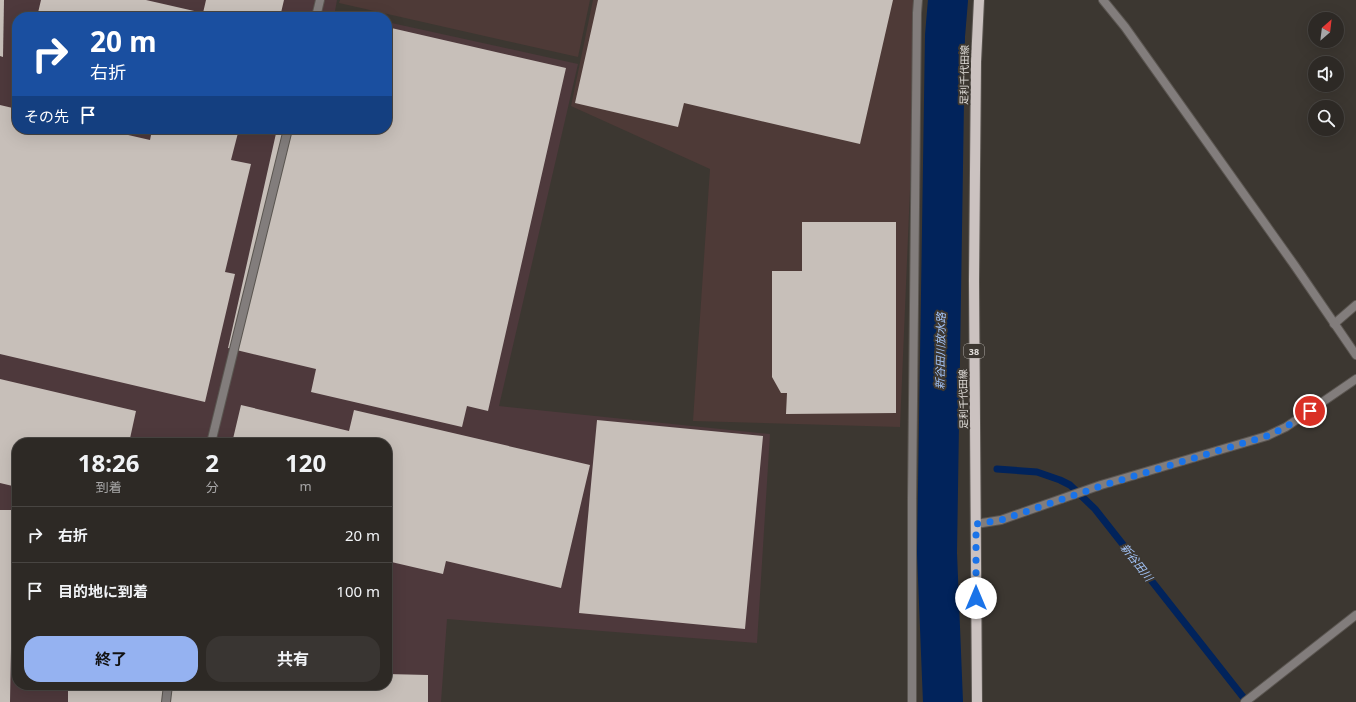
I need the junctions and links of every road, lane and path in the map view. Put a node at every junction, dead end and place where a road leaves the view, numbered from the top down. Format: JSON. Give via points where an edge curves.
{"nodes":[{"id":1,"x":320,"y":0,"type":"edge"},
{"id":2,"x":918,"y":0,"type":"edge"},
{"id":3,"x":979,"y":0,"type":"edge"},
{"id":4,"x":1103,"y":0,"type":"edge"},
{"id":5,"x":317,"y":12,"type":"edge"},
{"id":6,"x":287,"y":134,"type":"edge"},
{"id":7,"x":1356,"y":305,"type":"edge"},
{"id":8,"x":1334,"y":324,"type":"junction"},
{"id":9,"x":1356,"y":355,"type":"edge"},
{"id":10,"x":1356,"y":379,"type":"edge"},
{"id":11,"x":212,"y":438,"type":"edge"},
{"id":12,"x":976,"y":524,"type":"junction"},
{"id":13,"x":1356,"y":615,"type":"edge"},
{"id":14,"x":167,"y":690,"type":"edge"},
{"id":15,"x":166,"y":702,"type":"edge"},
{"id":16,"x":912,"y":702,"type":"edge"},
{"id":17,"x":977,"y":702,"type":"edge"},
{"id":18,"x":1245,"y":702,"type":"edge"}],
"edges":[{"from":1,"to":5,"type":"street"},
{"from":2,"to":16,"type":"street"},
{"from":3,"to":12,"type":"main road","name":"足利千代田線","number":"38","via":[[974,281]]},
{"from":4,"to":8,"type":"street","via":[[1134,40]]},
{"from":6,"to":11,"type":"street"},
{"from":7,"to":8,"type":"street"},
{"from":8,"to":9,"type":"street"},
{"from":10,"to":12,"type":"street","via":[[1286,427],[1267,436],[1094,488],[1001,520]]},
{"from":12,"to":17,"type":"main road","name":"足利千代田線","number":"38"},
{"from":13,"to":18,"type":"street"},
{"from":14,"to":15,"type":"street"}]}
